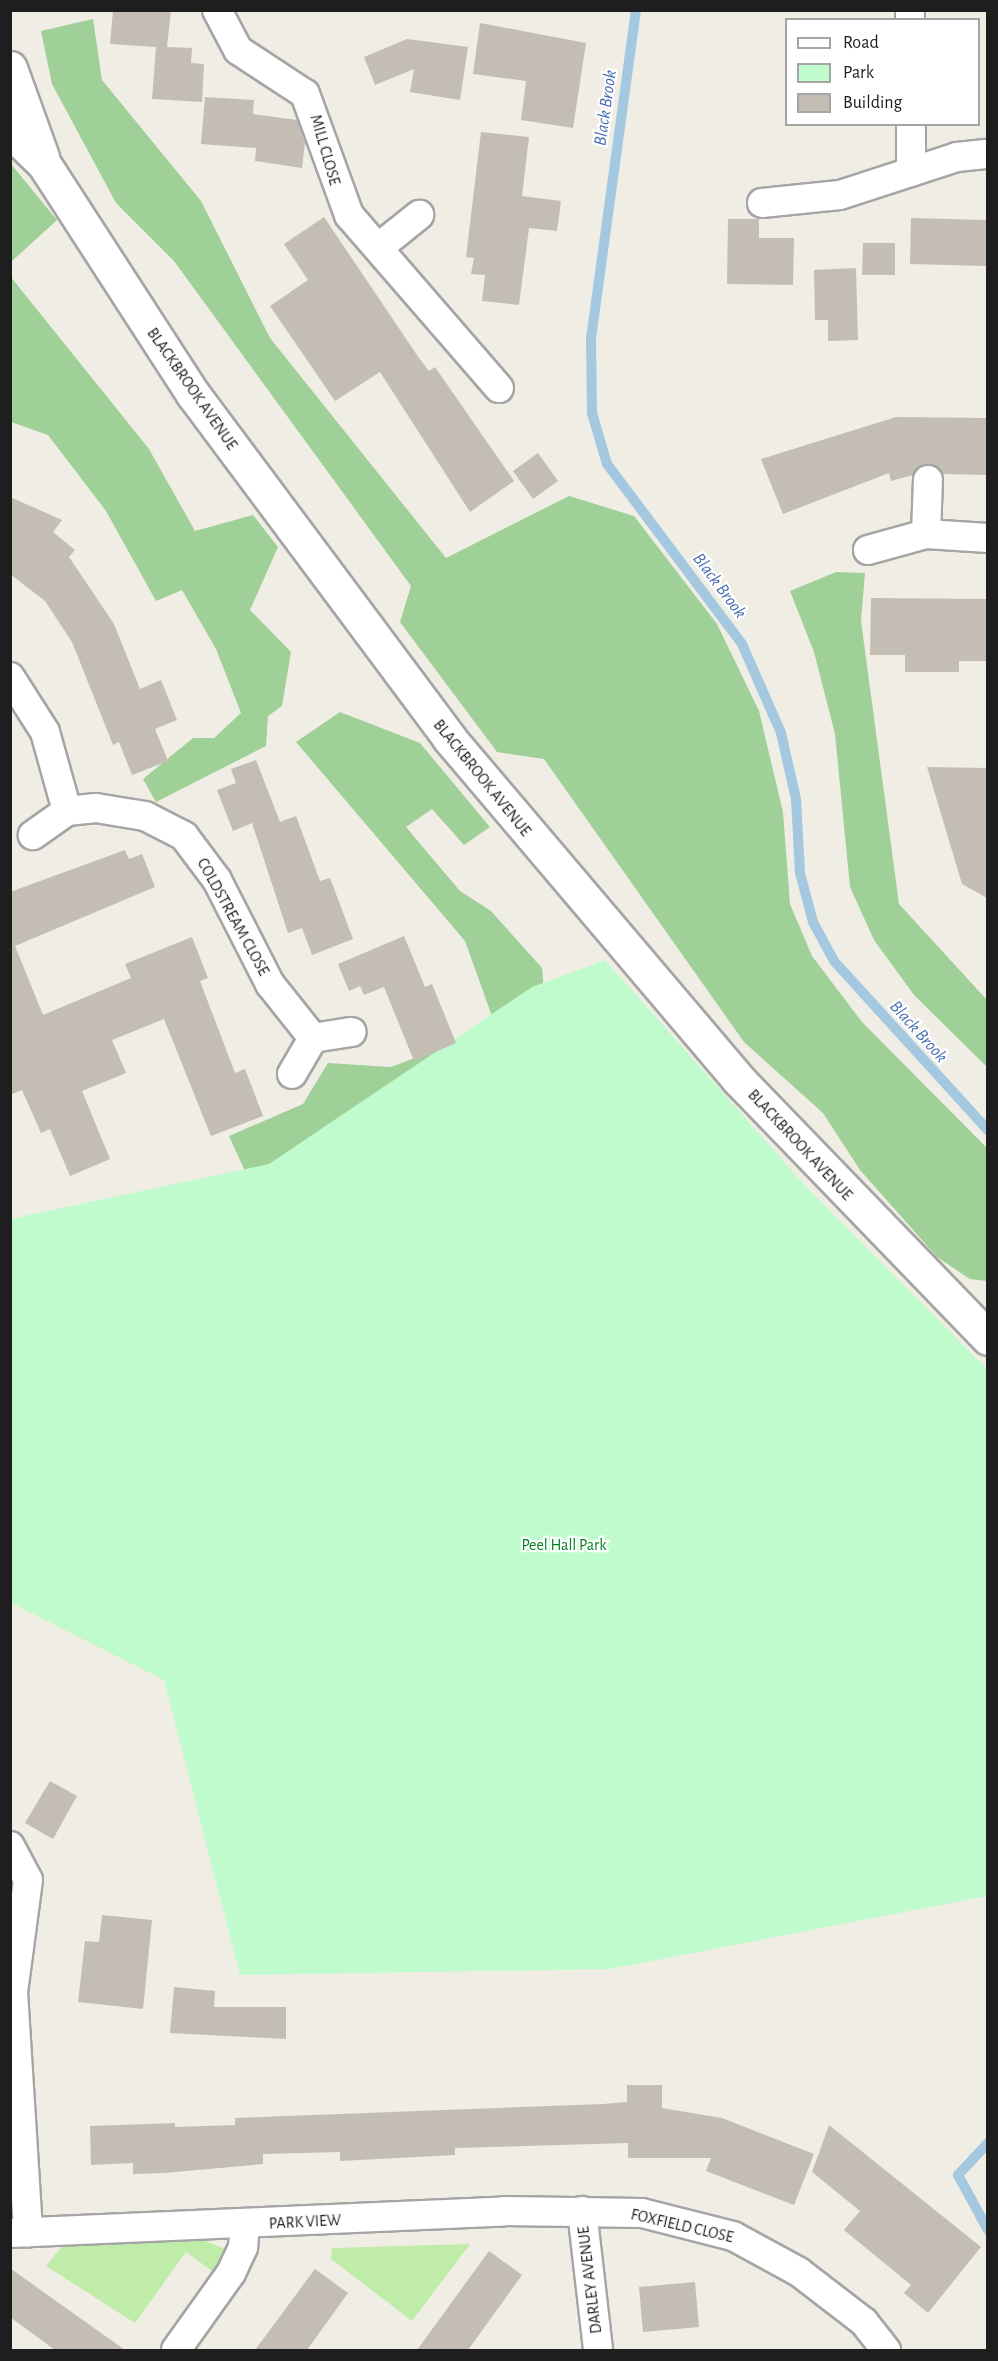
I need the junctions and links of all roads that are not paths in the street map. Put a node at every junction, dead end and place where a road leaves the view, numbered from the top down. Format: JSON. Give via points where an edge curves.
{"nodes":[{"id":1,"x":217,"y":10,"type":"edge"},
{"id":2,"x":10,"y":68,"type":"edge"},
{"id":3,"x":911,"y":126,"type":"edge"},
{"id":4,"x":10,"y":131,"type":"edge"},
{"id":5,"x":987,"y":154,"type":"edge"},
{"id":6,"x":44,"y":164,"type":"junction"},
{"id":7,"x":911,"y":172,"type":"junction"},
{"id":8,"x":762,"y":202,"type":"dead end"},
{"id":9,"x":419,"y":215,"type":"dead end"},
{"id":10,"x":378,"y":248,"type":"junction"},
{"id":11,"x":499,"y":388,"type":"dead end"},
{"id":12,"x":928,"y":480,"type":"dead end"},
{"id":13,"x":926,"y":534,"type":"junction"},
{"id":14,"x":987,"y":538,"type":"edge"},
{"id":15,"x":868,"y":550,"type":"dead end"},
{"id":16,"x":10,"y":677,"type":"edge"},
{"id":17,"x":67,"y":810,"type":"junction"},
{"id":18,"x":33,"y":835,"type":"dead end"},
{"id":19,"x":352,"y":1032,"type":"dead end"},
{"id":20,"x":313,"y":1038,"type":"junction"},
{"id":21,"x":292,"y":1074,"type":"dead end"},
{"id":22,"x":987,"y":1338,"type":"edge"},
{"id":23,"x":10,"y":1846,"type":"edge"},
{"id":24,"x":582,"y":2211,"type":"junction"},
{"id":25,"x":245,"y":2225,"type":"junction"},
{"id":26,"x":19,"y":2233,"type":"edge"},
{"id":27,"x":176,"y":2350,"type":"edge"},
{"id":28,"x":598,"y":2350,"type":"edge"},
{"id":29,"x":886,"y":2350,"type":"edge"}],
"edges":[{"from":1,"to":10,"type":"street","name":"MILL CLOSE","via":[[238,50],[305,93],[341,201]]},
{"from":2,"to":6,"type":"street","name":"BLACKBROOK AVENUE"},
{"from":3,"to":7,"type":"street"},
{"from":4,"to":6,"type":"street","name":"BLACKBROOK AVENUE"},
{"from":5,"to":7,"type":"street"},
{"from":6,"to":22,"type":"street","name":"BLACKBROOK AVENUE","via":[[200,403],[449,738],[738,1079]]},
{"from":7,"to":8,"type":"street","via":[[840,195]]},
{"from":9,"to":10,"type":"street"},
{"from":10,"to":11,"type":"street","name":"MILL CLOSE"},
{"from":12,"to":13,"type":"street"},
{"from":13,"to":14,"type":"street"},
{"from":13,"to":15,"type":"street"},
{"from":16,"to":17,"type":"street","via":[[45,732]]},
{"from":17,"to":18,"type":"street"},
{"from":17,"to":20,"type":"street","name":"COLDSTREAM CLOSE","via":[[96,808],[145,816],[184,836],[217,880],[270,984]]},
{"from":19,"to":20,"type":"street"},
{"from":20,"to":21,"type":"street"},
{"from":23,"to":26,"type":"street","via":[[28,1880],[13,1992]]},
{"from":24,"to":25,"type":"street","name":"PARK VIEW"},
{"from":24,"to":28,"type":"street","name":"DARLEY AVENUE"},
{"from":24,"to":29,"type":"street","name":"FOXFIELD CLOSE","via":[[642,2213],[733,2236],[799,2272],[864,2322]]},
{"from":25,"to":26,"type":"street","name":"PARK VIEW"},
{"from":25,"to":27,"type":"street","via":[[235,2266]]}]}
